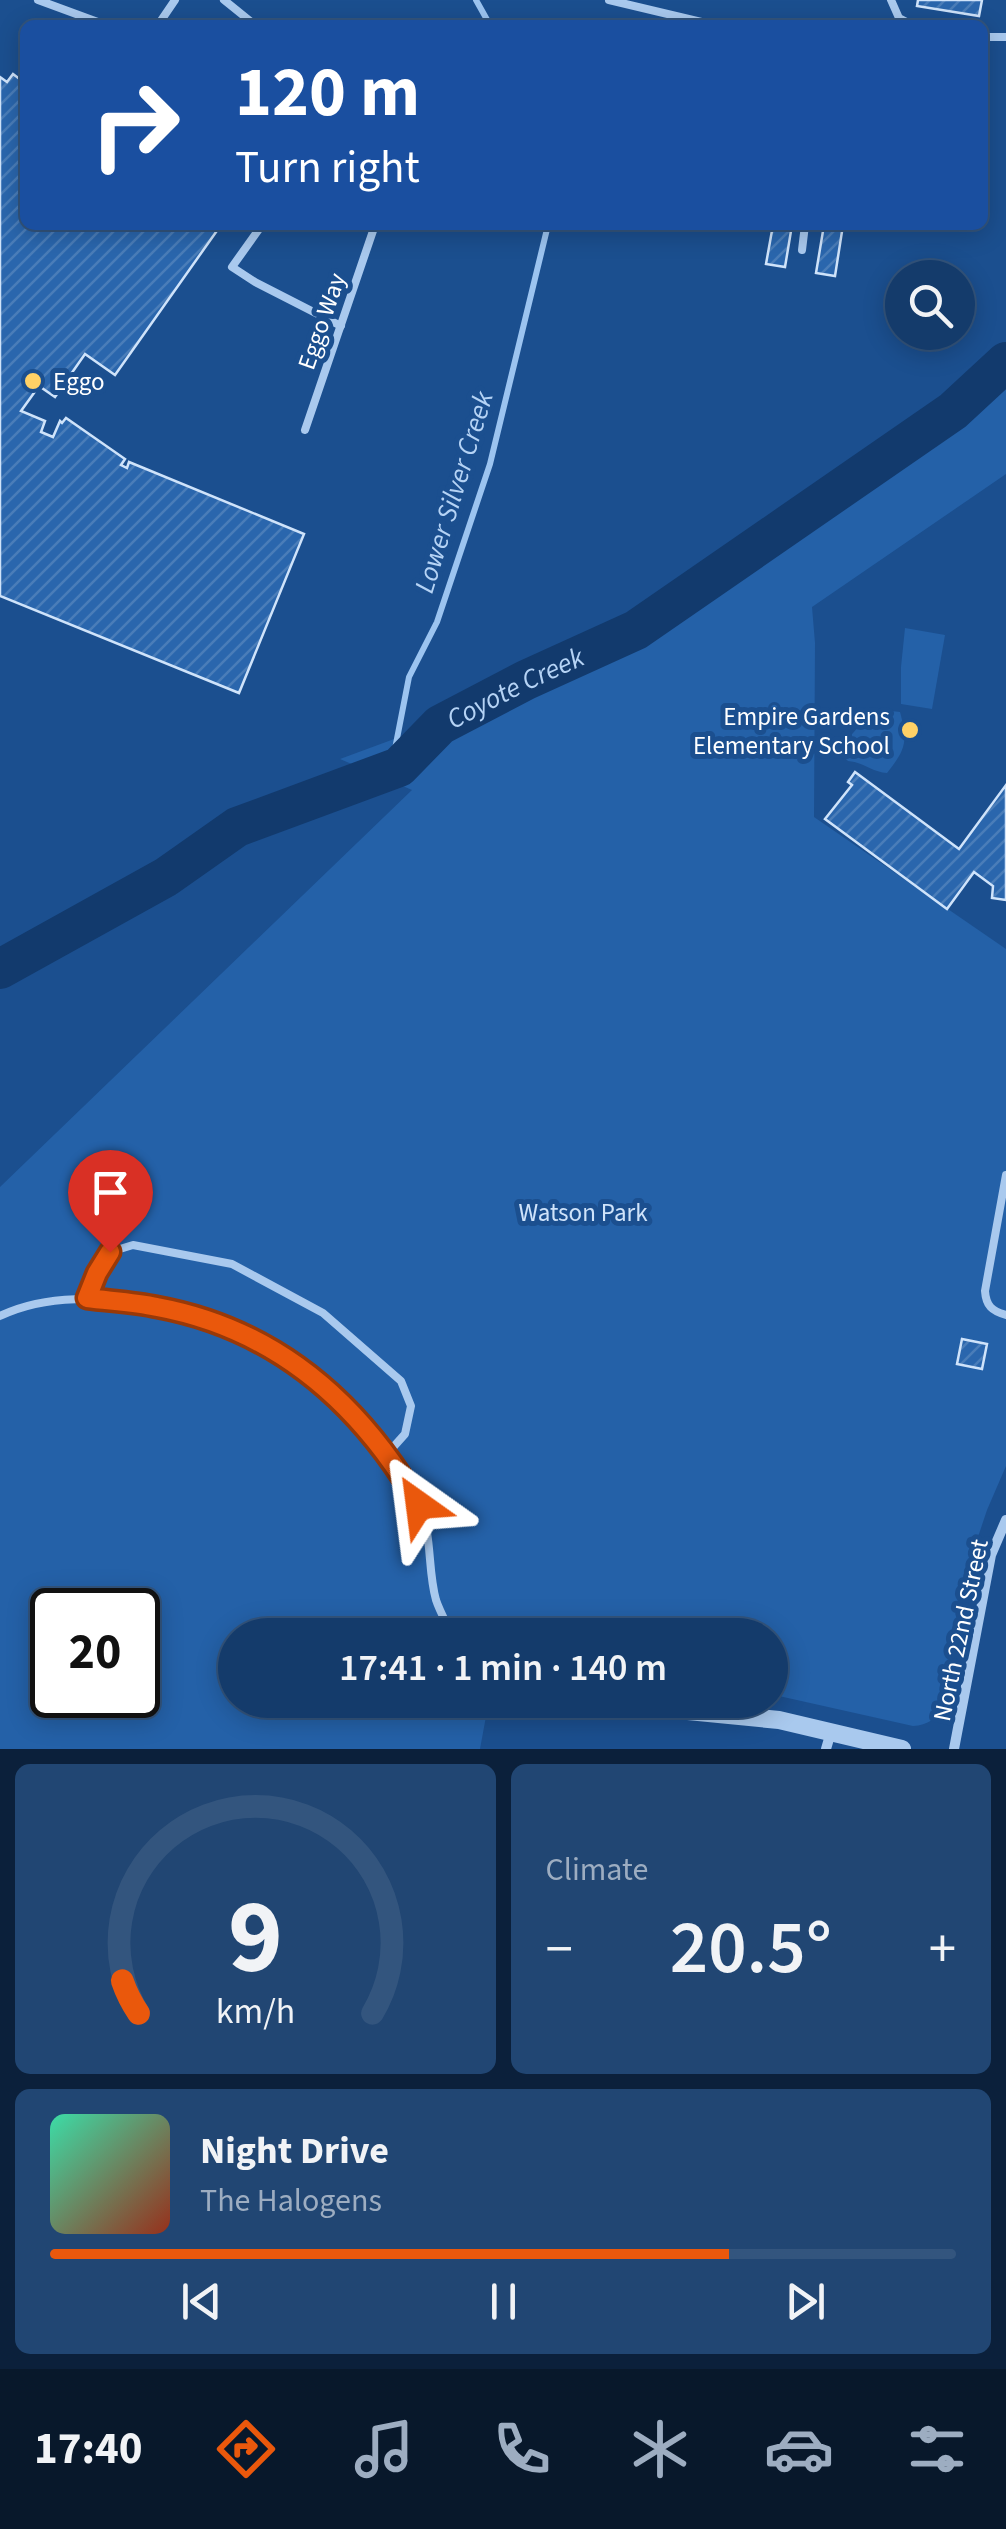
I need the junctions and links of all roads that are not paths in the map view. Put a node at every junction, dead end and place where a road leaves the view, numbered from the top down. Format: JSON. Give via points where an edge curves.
{"nodes":[{"id":1,"x":38,"y":0,"type":"edge"},
{"id":2,"x":224,"y":0,"type":"edge"},
{"id":3,"x":610,"y":0,"type":"edge"},
{"id":4,"x":92,"y":20,"type":"edge"},
{"id":5,"x":249,"y":20,"type":"edge"},
{"id":6,"x":693,"y":20,"type":"edge"},
{"id":7,"x":258,"y":230,"type":"edge"},
{"id":8,"x":373,"y":230,"type":"edge"},
{"id":9,"x":805,"y":230,"type":"edge"},
{"id":10,"x":802,"y":250,"type":"dead end"},
{"id":11,"x":341,"y":326,"type":"junction"},
{"id":12,"x":306,"y":430,"type":"dead end"},
{"id":13,"x":1006,"y":1175,"type":"edge"},
{"id":14,"x":87,"y":1298,"type":"junction"},
{"id":15,"x":1006,"y":1315,"type":"edge"},
{"id":16,"x":0,"y":1316,"type":"edge"},
{"id":17,"x":388,"y":1454,"type":"junction"},
{"id":18,"x":1006,"y":1520,"type":"edge"},
{"id":19,"x":444,"y":1618,"type":"edge"},
{"id":20,"x":759,"y":1718,"type":"edge"},
{"id":21,"x":828,"y":1741,"type":"edge"},
{"id":22,"x":902,"y":1749,"type":"edge"},
{"id":23,"x":954,"y":1749,"type":"edge"}],
"edges":[{"from":1,"to":4,"type":"lane"},
{"from":2,"to":5,"type":"lane"},
{"from":3,"to":6,"type":"lane"},
{"from":7,"to":11,"type":"lane","via":[[232,266]]},
{"from":8,"to":11,"type":"lane","name":"Eggo Way"},
{"from":9,"to":10,"type":"lane"},
{"from":11,"to":12,"type":"lane","name":"Eggo Way"},
{"from":13,"to":15,"type":"lane","via":[[985,1291],[991,1308]]},
{"from":14,"to":16,"type":"lane"},
{"from":14,"to":17,"type":"lane","via":[[158,1307],[220,1325],[266,1348],[312,1374]]},
{"from":14,"to":17,"type":"lane","via":[[110,1252],[134,1245],[232,1264],[323,1312],[401,1381],[411,1406],[405,1434]]},
{"from":17,"to":19,"type":"lane","via":[[419,1505]]},
{"from":18,"to":23,"type":"street","name":"North 22nd Street","via":[[992,1555]]},
{"from":20,"to":21,"type":"street"},
{"from":21,"to":22,"type":"street"}]}
